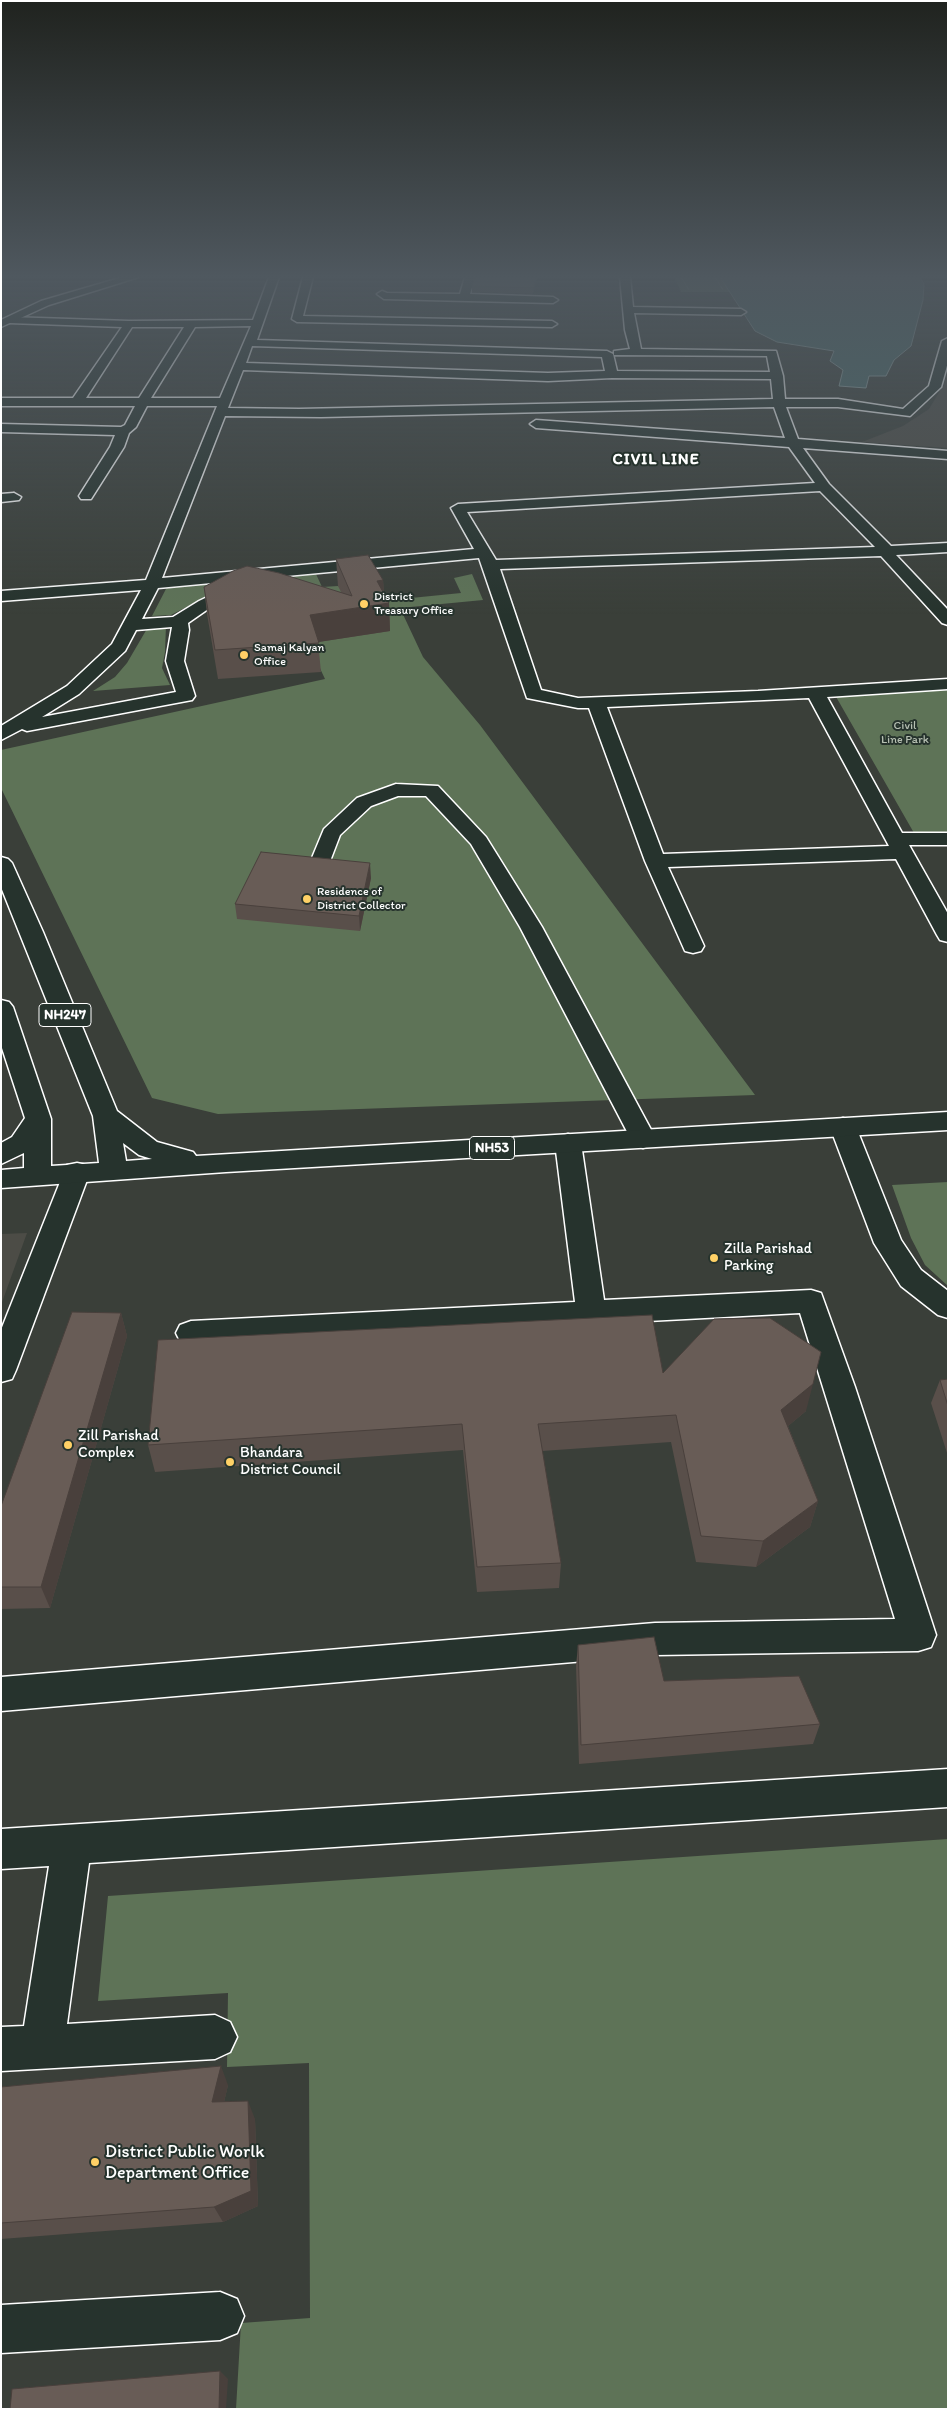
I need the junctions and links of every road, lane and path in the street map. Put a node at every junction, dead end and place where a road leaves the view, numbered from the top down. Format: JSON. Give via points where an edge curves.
{"nodes":[{"id":1,"x":85,"y":389,"type":"edge"},
{"id":2,"x":150,"y":389,"type":"edge"},
{"id":3,"x":229,"y":389,"type":"edge"},
{"id":4,"x":778,"y":389,"type":"edge"},
{"id":5,"x":932,"y":389,"type":"edge"},
{"id":6,"x":1,"y":402,"type":"edge"},
{"id":7,"x":77,"y":402,"type":"junction"},
{"id":8,"x":142,"y":402,"type":"junction"},
{"id":9,"x":779,"y":404,"type":"junction"},
{"id":10,"x":681,"y":406,"type":"junction"},
{"id":11,"x":222,"y":407,"type":"junction"},
{"id":12,"x":302,"y":412,"type":"junction"},
{"id":13,"x":500,"y":421,"type":"dead end"},
{"id":14,"x":520,"y":423,"type":"dead end"},
{"id":15,"x":1,"y":428,"type":"edge"},
{"id":16,"x":123,"y":431,"type":"junction"},
{"id":17,"x":695,"y":437,"type":"junction"},
{"id":18,"x":793,"y":443,"type":"junction"},
{"id":19,"x":948,"y":455,"type":"edge"},
{"id":20,"x":824,"y":487,"type":"junction"},
{"id":21,"x":86,"y":496,"type":"dead end"},
{"id":22,"x":948,"y":547,"type":"edge"},
{"id":23,"x":885,"y":551,"type":"junction"},
{"id":24,"x":487,"y":559,"type":"junction"},
{"id":25,"x":332,"y":567,"type":"junction"},
{"id":26,"x":452,"y":568,"type":"dead end"},
{"id":27,"x":240,"y":583,"type":"junction"},
{"id":28,"x":152,"y":584,"type":"junction"},
{"id":29,"x":265,"y":588,"type":"edge"},
{"id":30,"x":1,"y":596,"type":"edge"},
{"id":31,"x":948,"y":620,"type":"edge"},
{"id":32,"x":179,"y":622,"type":"junction"},
{"id":33,"x":131,"y":625,"type":"junction"},
{"id":34,"x":948,"y":684,"type":"edge"},
{"id":35,"x":815,"y":692,"type":"junction"},
{"id":36,"x":596,"y":702,"type":"junction"},
{"id":37,"x":6,"y":731,"type":"edge"},
{"id":38,"x":948,"y":839,"type":"edge"},
{"id":39,"x":899,"y":846,"type":"junction"},
{"id":40,"x":656,"y":861,"type":"junction"},
{"id":41,"x":1,"y":864,"type":"edge"},
{"id":42,"x":320,"y":865,"type":"edge"},
{"id":43,"x":948,"y":934,"type":"edge"},
{"id":44,"x":693,"y":946,"type":"dead end"},
{"id":45,"x":1,"y":1007,"type":"edge"},
{"id":46,"x":106,"y":1116,"type":"junction"},
{"id":47,"x":38,"y":1119,"type":"junction"},
{"id":48,"x":948,"y":1121,"type":"edge"},
{"id":49,"x":843,"y":1127,"type":"junction"},
{"id":50,"x":643,"y":1139,"type":"junction"},
{"id":51,"x":568,"y":1143,"type":"junction"},
{"id":52,"x":1,"y":1155,"type":"edge"},
{"id":53,"x":226,"y":1163,"type":"junction"},
{"id":54,"x":114,"y":1171,"type":"junction"},
{"id":55,"x":77,"y":1172,"type":"junction"},
{"id":56,"x":37,"y":1176,"type":"junction"},
{"id":57,"x":1,"y":1179,"type":"edge"},
{"id":58,"x":948,"y":1307,"type":"edge"},
{"id":59,"x":590,"y":1314,"type":"junction"},
{"id":60,"x":191,"y":1333,"type":"dead end"},
{"id":61,"x":1,"y":1370,"type":"edge"},
{"id":62,"x":1,"y":1694,"type":"edge"},
{"id":63,"x":948,"y":1788,"type":"edge"},
{"id":64,"x":72,"y":1846,"type":"junction"},
{"id":65,"x":1,"y":1849,"type":"edge"},
{"id":66,"x":215,"y":2037,"type":"dead end"},
{"id":67,"x":42,"y":2047,"type":"junction"},
{"id":68,"x":1,"y":2049,"type":"edge"},
{"id":69,"x":220,"y":2316,"type":"dead end"},
{"id":70,"x":1,"y":2329,"type":"edge"}],
"edges":[{"from":1,"to":7,"type":"main road"},
{"from":2,"to":8,"type":"main road"},
{"from":3,"to":11,"type":"main road"},
{"from":4,"to":9,"type":"main road"},
{"from":5,"to":9,"type":"main road","via":[[906,414],[838,403]]},
{"from":6,"to":7,"type":"main road"},
{"from":7,"to":8,"type":"main road"},
{"from":8,"to":11,"type":"main road"},
{"from":8,"to":16,"type":"main road","via":[[130,427]]},
{"from":9,"to":10,"type":"main road"},
{"from":9,"to":18,"type":"main road"},
{"from":10,"to":12,"type":"main road"},
{"from":10,"to":17,"type":"main road"},
{"from":11,"to":12,"type":"main road"},
{"from":11,"to":28,"type":"main road"},
{"from":12,"to":13,"type":"main road"},
{"from":14,"to":17,"type":"main road"},
{"from":15,"to":16,"type":"main road"},
{"from":16,"to":21,"type":"main road","via":[[117,448]]},
{"from":17,"to":18,"type":"main road"},
{"from":18,"to":19,"type":"main road"},
{"from":18,"to":20,"type":"main road"},
{"from":20,"to":23,"type":"main road"},
{"from":20,"to":24,"type":"main road","via":[[458,508]]},
{"from":22,"to":23,"type":"main road"},
{"from":23,"to":24,"type":"main road"},
{"from":23,"to":31,"type":"main road"},
{"from":24,"to":25,"type":"main road"},
{"from":24,"to":36,"type":"main road","via":[[533,694],[578,703]]},
{"from":25,"to":26,"type":"main road","via":[[338,580]]},
{"from":25,"to":27,"type":"main road"},
{"from":27,"to":28,"type":"main road"},
{"from":27,"to":29,"type":"main road"},
{"from":27,"to":32,"type":"main road"},
{"from":28,"to":30,"type":"main road"},
{"from":28,"to":33,"type":"main road"},
{"from":32,"to":33,"type":"main road"},
{"from":32,"to":37,"type":"main road","via":[[181,630],[175,661],[186,696]]},
{"from":33,"to":37,"type":"main road","via":[[120,647],[74,690]]},
{"from":34,"to":35,"type":"main road"},
{"from":35,"to":36,"type":"main road"},
{"from":35,"to":39,"type":"main road"},
{"from":36,"to":40,"type":"main road"},
{"from":38,"to":39,"type":"main road"},
{"from":39,"to":40,"type":"main road"},
{"from":39,"to":43,"type":"main road"},
{"from":40,"to":44,"type":"main road"},
{"from":41,"to":46,"type":"main road","number":"NH247"},
{"from":42,"to":50,"type":"main road","via":[[331,833],[364,802],[396,790],[431,790],[479,841],[531,927]]},
{"from":45,"to":47,"type":"main road"},
{"from":46,"to":53,"type":"main road","via":[[148,1149],[181,1158]]},
{"from":46,"to":54,"type":"main road","number":"NH247"},
{"from":47,"to":52,"type":"main road","via":[[21,1143]]},
{"from":47,"to":56,"type":"main road"},
{"from":48,"to":49,"type":"main road","number":"NH53"},
{"from":49,"to":50,"type":"main road","number":"NH53"},
{"from":49,"to":58,"type":"main road","via":[[888,1243],[911,1278]]},
{"from":50,"to":51,"type":"main road","number":"NH53"},
{"from":51,"to":53,"type":"main road","number":"NH53"},
{"from":51,"to":59,"type":"main road"},
{"from":53,"to":54,"type":"main road","number":"NH53"},
{"from":54,"to":55,"type":"main road","number":"NH53"},
{"from":55,"to":56,"type":"main road","number":"NH53"},
{"from":55,"to":61,"type":"main road"},
{"from":56,"to":57,"type":"main road","number":"NH53"},
{"from":59,"to":60,"type":"main road"},
{"from":59,"to":62,"type":"main road","via":[[811,1301],[918,1635],[655,1638]]},
{"from":63,"to":64,"type":"main road"},
{"from":64,"to":65,"type":"main road"},
{"from":64,"to":67,"type":"main road"},
{"from":66,"to":67,"type":"main road"},
{"from":67,"to":68,"type":"main road"},
{"from":69,"to":70,"type":"main road"}]}
